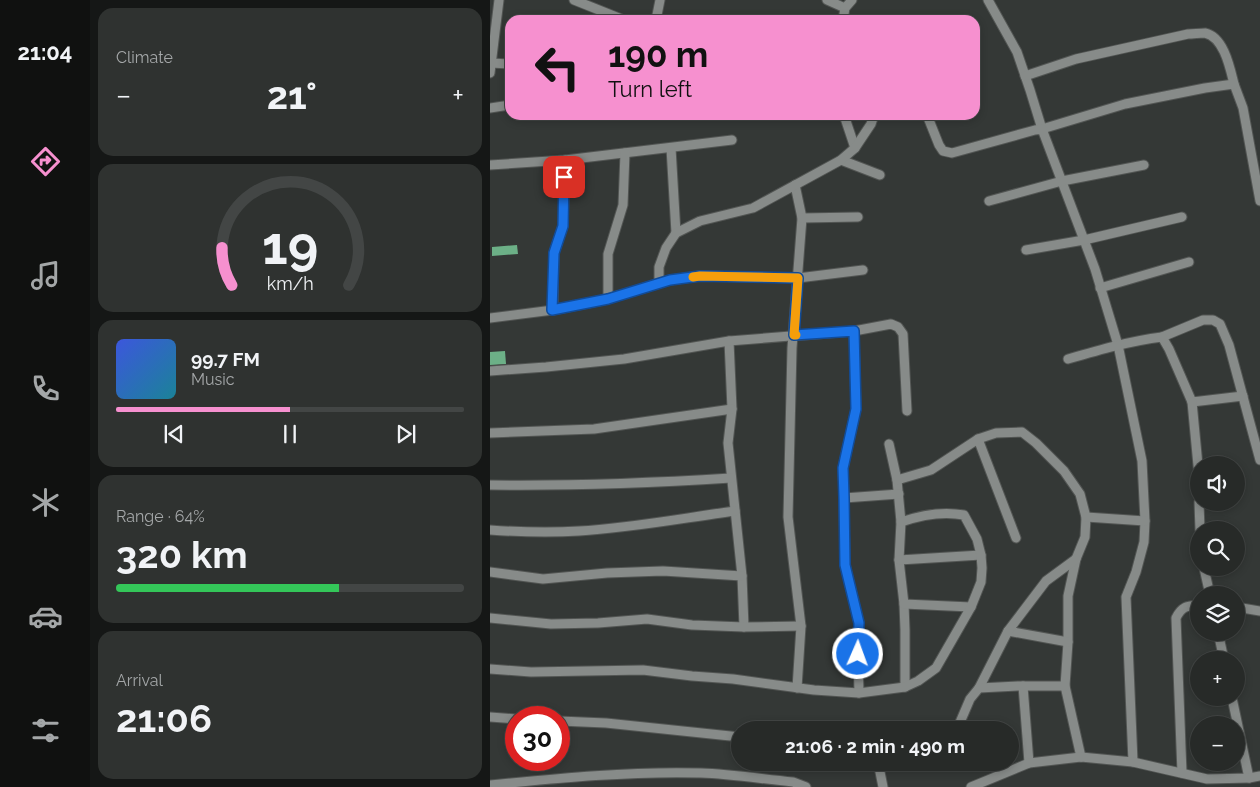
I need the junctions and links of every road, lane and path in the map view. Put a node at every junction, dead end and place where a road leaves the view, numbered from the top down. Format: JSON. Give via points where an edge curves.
{"nodes":[{"id":1,"x":499,"y":0,"type":"edge"},
{"id":2,"x":574,"y":0,"type":"edge"},
{"id":3,"x":660,"y":0,"type":"edge"},
{"id":4,"x":827,"y":0,"type":"edge"},
{"id":5,"x":852,"y":0,"type":"edge"},
{"id":6,"x":988,"y":0,"type":"edge"},
{"id":7,"x":846,"y":8,"type":"junction"},
{"id":8,"x":612,"y":15,"type":"edge"},
{"id":9,"x":657,"y":15,"type":"edge"},
{"id":10,"x":844,"y":15,"type":"edge"},
{"id":11,"x":505,"y":65,"type":"edge"},
{"id":12,"x":491,"y":68,"type":"edge"},
{"id":13,"x":1026,"y":76,"type":"junction"},
{"id":14,"x":1234,"y":84,"type":"junction"},
{"id":15,"x":505,"y":106,"type":"edge"},
{"id":16,"x":490,"y":108,"type":"edge"},
{"id":17,"x":846,"y":120,"type":"edge"},
{"id":18,"x":872,"y":120,"type":"edge"},
{"id":19,"x":929,"y":120,"type":"edge"},
{"id":20,"x":1042,"y":129,"type":"junction"},
{"id":21,"x":732,"y":140,"type":"dead end"},
{"id":22,"x":671,"y":148,"type":"junction"},
{"id":23,"x":855,"y":148,"type":"junction"},
{"id":24,"x":625,"y":153,"type":"junction"},
{"id":25,"x":565,"y":160,"type":"junction"},
{"id":26,"x":841,"y":160,"type":"junction"},
{"id":27,"x":490,"y":165,"type":"edge"},
{"id":28,"x":1144,"y":165,"type":"dead end"},
{"id":29,"x":880,"y":175,"type":"dead end"},
{"id":30,"x":1062,"y":181,"type":"junction"},
{"id":31,"x":794,"y":185,"type":"junction"},
{"id":32,"x":989,"y":201,"type":"dead end"},
{"id":33,"x":1260,"y":201,"type":"edge"},
{"id":34,"x":858,"y":217,"type":"dead end"},
{"id":35,"x":1182,"y":217,"type":"dead end"},
{"id":36,"x":802,"y":218,"type":"junction"},
{"id":37,"x":676,"y":233,"type":"junction"},
{"id":38,"x":1084,"y":240,"type":"junction"},
{"id":39,"x":1026,"y":250,"type":"dead end"},
{"id":40,"x":1188,"y":262,"type":"dead end"},
{"id":41,"x":863,"y":270,"type":"dead end"},
{"id":42,"x":798,"y":278,"type":"junction"},
{"id":43,"x":660,"y":283,"type":"junction"},
{"id":44,"x":1100,"y":288,"type":"junction"},
{"id":45,"x":608,"y":299,"type":"junction"},
{"id":46,"x":552,"y":310,"type":"junction"},
{"id":47,"x":490,"y":318,"type":"edge"},
{"id":48,"x":854,"y":331,"type":"junction"},
{"id":49,"x":794,"y":335,"type":"junction"},
{"id":50,"x":1162,"y":337,"type":"junction"},
{"id":51,"x":729,"y":341,"type":"junction"},
{"id":52,"x":1118,"y":345,"type":"junction"},
{"id":53,"x":1068,"y":359,"type":"dead end"},
{"id":54,"x":490,"y":371,"type":"edge"},
{"id":55,"x":1242,"y":396,"type":"junction"},
{"id":56,"x":1192,"y":402,"type":"junction"},
{"id":57,"x":732,"y":409,"type":"junction"},
{"id":58,"x":907,"y":411,"type":"dead end"},
{"id":59,"x":490,"y":433,"type":"edge"},
{"id":60,"x":978,"y":439,"type":"junction"},
{"id":61,"x":889,"y":444,"type":"dead end"},
{"id":62,"x":1197,"y":456,"type":"edge"},
{"id":63,"x":1260,"y":460,"type":"edge"},
{"id":64,"x":731,"y":478,"type":"junction"},
{"id":65,"x":897,"y":480,"type":"junction"},
{"id":66,"x":490,"y":485,"type":"edge"},
{"id":67,"x":899,"y":494,"type":"junction"},
{"id":68,"x":844,"y":498,"type":"junction"},
{"id":69,"x":735,"y":511,"type":"junction"},
{"id":70,"x":1086,"y":517,"type":"junction"},
{"id":71,"x":1145,"y":521,"type":"junction"},
{"id":72,"x":901,"y":522,"type":"junction"},
{"id":73,"x":490,"y":530,"type":"edge"},
{"id":74,"x":1016,"y":538,"type":"dead end"},
{"id":75,"x":982,"y":555,"type":"junction"},
{"id":76,"x":1076,"y":559,"type":"junction"},
{"id":77,"x":899,"y":560,"type":"junction"},
{"id":78,"x":490,"y":572,"type":"edge"},
{"id":79,"x":742,"y":576,"type":"junction"},
{"id":80,"x":904,"y":604,"type":"junction"},
{"id":81,"x":1190,"y":606,"type":"edge"},
{"id":82,"x":971,"y":607,"type":"junction"},
{"id":83,"x":1245,"y":608,"type":"edge"},
{"id":84,"x":1260,"y":611,"type":"edge"},
{"id":85,"x":490,"y":618,"type":"edge"},
{"id":86,"x":801,"y":626,"type":"junction"},
{"id":87,"x":744,"y":627,"type":"junction"},
{"id":88,"x":1008,"y":631,"type":"junction"},
{"id":89,"x":1068,"y":642,"type":"junction"},
{"id":90,"x":490,"y":670,"type":"edge"},
{"id":91,"x":1023,"y":686,"type":"junction"},
{"id":92,"x":1065,"y":686,"type":"junction"},
{"id":93,"x":797,"y":688,"type":"junction"},
{"id":94,"x":905,"y":688,"type":"junction"},
{"id":95,"x":980,"y":688,"type":"junction"},
{"id":96,"x":859,"y":694,"type":"junction"},
{"id":97,"x":1234,"y":706,"type":"edge"},
{"id":98,"x":490,"y":717,"type":"edge"},
{"id":99,"x":505,"y":718,"type":"edge"},
{"id":100,"x":570,"y":721,"type":"edge"},
{"id":101,"x":961,"y":721,"type":"edge"},
{"id":102,"x":731,"y":736,"type":"edge"},
{"id":103,"x":1080,"y":757,"type":"junction"},
{"id":104,"x":1133,"y":762,"type":"junction"},
{"id":105,"x":1029,"y":763,"type":"junction"},
{"id":106,"x":880,"y":771,"type":"edge"},
{"id":107,"x":1182,"y":773,"type":"junction"},
{"id":108,"x":1260,"y":776,"type":"edge"},
{"id":109,"x":1250,"y":778,"type":"junction"},
{"id":110,"x":490,"y":785,"type":"edge"},
{"id":111,"x":806,"y":787,"type":"edge"},
{"id":112,"x":883,"y":787,"type":"edge"},
{"id":113,"x":971,"y":787,"type":"edge"}],
"edges":[{"from":1,"to":12,"type":"street"},
{"from":2,"to":8,"type":"street"},
{"from":3,"to":9,"type":"street"},
{"from":4,"to":7,"type":"street"},
{"from":5,"to":7,"type":"street"},
{"from":6,"to":13,"type":"street","via":[[1017,52]]},
{"from":7,"to":10,"type":"street"},
{"from":11,"to":12,"type":"street"},
{"from":13,"to":14,"type":"street","via":[[1076,59],[1188,34],[1206,34],[1220,44]]},
{"from":13,"to":20,"type":"street"},
{"from":14,"to":20,"type":"street","via":[[1124,104]]},
{"from":14,"to":33,"type":"street","via":[[1243,108]]},
{"from":15,"to":16,"type":"street"},
{"from":17,"to":23,"type":"street"},
{"from":18,"to":23,"type":"street"},
{"from":19,"to":20,"type":"street","via":[[943,151],[952,153]]},
{"from":20,"to":30,"type":"street"},
{"from":21,"to":22,"type":"street"},
{"from":22,"to":24,"type":"street"},
{"from":22,"to":37,"type":"street"},
{"from":23,"to":26,"type":"street"},
{"from":24,"to":25,"type":"street"},
{"from":24,"to":45,"type":"street","via":[[624,205],[608,254]]},
{"from":25,"to":27,"type":"street"},
{"from":25,"to":46,"type":"street","via":[[563,226],[554,253]]},
{"from":26,"to":29,"type":"street"},
{"from":26,"to":31,"type":"street"},
{"from":28,"to":30,"type":"street"},
{"from":30,"to":32,"type":"street"},
{"from":30,"to":38,"type":"street"},
{"from":31,"to":36,"type":"street"},
{"from":31,"to":37,"type":"street","via":[[753,208],[700,221]]},
{"from":34,"to":36,"type":"street"},
{"from":35,"to":38,"type":"street"},
{"from":36,"to":42,"type":"street"},
{"from":37,"to":43,"type":"street","via":[[659,267]]},
{"from":38,"to":39,"type":"street"},
{"from":38,"to":44,"type":"street"},
{"from":40,"to":44,"type":"street"},
{"from":41,"to":42,"type":"street"},
{"from":42,"to":43,"type":"street","via":[[700,276]]},
{"from":42,"to":49,"type":"street"},
{"from":43,"to":45,"type":"street"},
{"from":44,"to":52,"type":"street"},
{"from":45,"to":46,"type":"street"},
{"from":46,"to":47,"type":"street"},
{"from":48,"to":49,"type":"street"},
{"from":48,"to":58,"type":"street","via":[[891,324],[903,334]]},
{"from":48,"to":68,"type":"street","via":[[856,409],[843,468]]},
{"from":49,"to":51,"type":"street"},
{"from":49,"to":86,"type":"street","via":[[788,518]]},
{"from":50,"to":52,"type":"street"},
{"from":50,"to":55,"type":"street","via":[[1203,320],[1217,321],[1229,345]]},
{"from":50,"to":56,"type":"street"},
{"from":51,"to":54,"type":"street","via":[[624,359]]},
{"from":51,"to":57,"type":"street"},
{"from":52,"to":53,"type":"street"},
{"from":52,"to":71,"type":"street","via":[[1142,461]]},
{"from":55,"to":56,"type":"street"},
{"from":55,"to":63,"type":"street"},
{"from":56,"to":62,"type":"street"},
{"from":57,"to":59,"type":"street","via":[[594,428]]},
{"from":57,"to":64,"type":"street","via":[[728,443]]},
{"from":60,"to":65,"type":"street","via":[[931,470]]},
{"from":60,"to":70,"type":"street","via":[[996,433],[1022,432],[1064,471],[1080,494]]},
{"from":60,"to":74,"type":"street"},
{"from":61,"to":65,"type":"street"},
{"from":64,"to":66,"type":"street"},
{"from":64,"to":69,"type":"street"},
{"from":65,"to":67,"type":"street"},
{"from":67,"to":68,"type":"street"},
{"from":67,"to":72,"type":"street"},
{"from":68,"to":96,"type":"street","via":[[845,565],[859,623]]},
{"from":69,"to":73,"type":"street","via":[[576,532]]},
{"from":69,"to":79,"type":"street"},
{"from":70,"to":71,"type":"street"},
{"from":70,"to":76,"type":"street","via":[[1085,538]]},
{"from":71,"to":104,"type":"street","via":[[1144,542],[1126,597]]},
{"from":72,"to":75,"type":"street","via":[[940,513],[964,515]]},
{"from":72,"to":77,"type":"street"},
{"from":75,"to":77,"type":"street"},
{"from":75,"to":82,"type":"street","via":[[980,582]]},
{"from":76,"to":88,"type":"street","via":[[1046,581]]},
{"from":76,"to":89,"type":"street","via":[[1068,596]]},
{"from":77,"to":80,"type":"street"},
{"from":78,"to":79,"type":"street","via":[[544,579],[663,571]]},
{"from":79,"to":87,"type":"street"},
{"from":80,"to":82,"type":"street"},
{"from":80,"to":94,"type":"street"},
{"from":81,"to":107,"type":"street","via":[[1179,611],[1176,618]]},
{"from":82,"to":94,"type":"street","via":[[936,668]]},
{"from":83,"to":84,"type":"street"},
{"from":85,"to":87,"type":"street","via":[[551,624],[647,619]]},
{"from":86,"to":87,"type":"street"},
{"from":86,"to":93,"type":"street"},
{"from":88,"to":89,"type":"street"},
{"from":88,"to":95,"type":"street"},
{"from":89,"to":92,"type":"street"},
{"from":90,"to":93,"type":"street","via":[[642,670]]},
{"from":91,"to":92,"type":"street"},
{"from":91,"to":95,"type":"street"},
{"from":91,"to":105,"type":"street"},
{"from":92,"to":103,"type":"street"},
{"from":93,"to":96,"type":"street"},
{"from":94,"to":96,"type":"street"},
{"from":95,"to":101,"type":"street","via":[[970,699]]},
{"from":97,"to":109,"type":"street"},
{"from":98,"to":99,"type":"street"},
{"from":100,"to":102,"type":"street"},
{"from":103,"to":104,"type":"street"},
{"from":103,"to":105,"type":"street"},
{"from":104,"to":107,"type":"street"},
{"from":105,"to":113,"type":"street"},
{"from":106,"to":112,"type":"street"},
{"from":107,"to":109,"type":"street","via":[[1207,779]]},
{"from":108,"to":109,"type":"street"},
{"from":110,"to":111,"type":"street","via":[[596,776],[703,773],[793,782]]}]}
